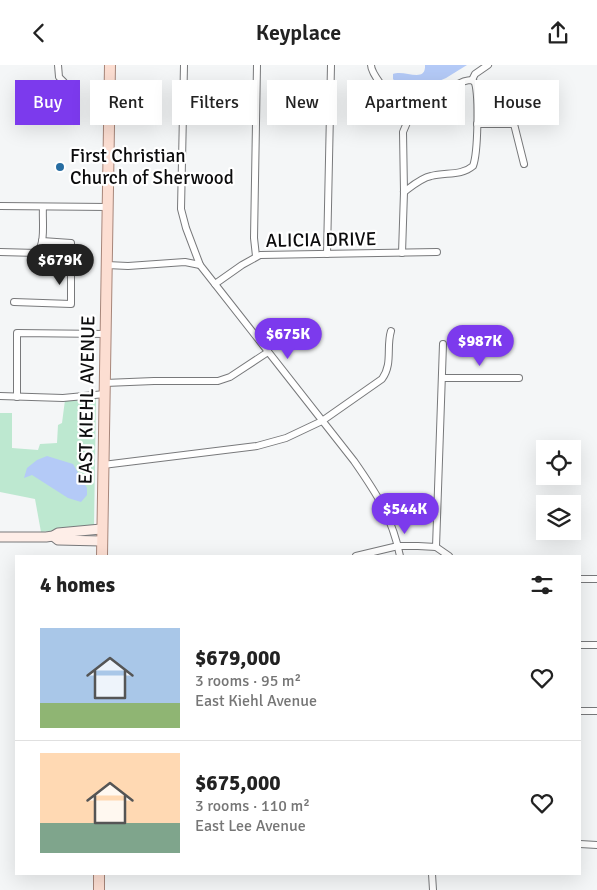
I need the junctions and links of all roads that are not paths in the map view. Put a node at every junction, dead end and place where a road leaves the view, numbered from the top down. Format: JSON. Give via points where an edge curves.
{"nodes":[{"id":1,"x":58,"y":65,"type":"edge"},
{"id":2,"x":110,"y":65,"type":"edge"},
{"id":3,"x":184,"y":65,"type":"edge"},
{"id":4,"x":257,"y":65,"type":"edge"},
{"id":5,"x":331,"y":65,"type":"edge"},
{"id":6,"x":371,"y":65,"type":"edge"},
{"id":7,"x":488,"y":65,"type":"edge"},
{"id":8,"x":62,"y":80,"type":"edge"},
{"id":9,"x":378,"y":80,"type":"edge"},
{"id":10,"x":472,"y":80,"type":"junction"},
{"id":11,"x":465,"y":81,"type":"edge"},
{"id":12,"x":475,"y":85,"type":"edge"},
{"id":13,"x":406,"y":125,"type":"edge"},
{"id":14,"x":477,"y":125,"type":"edge"},
{"id":15,"x":514,"y":125,"type":"edge"},
{"id":16,"x":524,"y":164,"type":"dead end"},
{"id":17,"x":404,"y":192,"type":"junction"},
{"id":18,"x":0,"y":206,"type":"edge"},
{"id":19,"x":43,"y":207,"type":"junction"},
{"id":20,"x":108,"y":207,"type":"junction"},
{"id":21,"x":42,"y":241,"type":"junction"},
{"id":22,"x":0,"y":252,"type":"edge"},
{"id":23,"x":437,"y":252,"type":"dead end"},
{"id":24,"x":402,"y":253,"type":"junction"},
{"id":25,"x":327,"y":254,"type":"junction"},
{"id":26,"x":256,"y":256,"type":"junction"},
{"id":27,"x":106,"y":265,"type":"junction"},
{"id":28,"x":200,"y":265,"type":"junction"},
{"id":29,"x":215,"y":284,"type":"junction"},
{"id":30,"x":14,"y":302,"type":"dead end"},
{"id":31,"x":390,"y":331,"type":"dead end"},
{"id":32,"x":106,"y":335,"type":"junction"},
{"id":33,"x":443,"y":344,"type":"dead end"},
{"id":34,"x":268,"y":353,"type":"junction"},
{"id":35,"x":442,"y":378,"type":"junction"},
{"id":36,"x":519,"y":378,"type":"dead end"},
{"id":37,"x":105,"y":383,"type":"junction"},
{"id":38,"x":105,"y":395,"type":"junction"},
{"id":39,"x":0,"y":396,"type":"edge"},
{"id":40,"x":17,"y":397,"type":"junction"},
{"id":41,"x":322,"y":421,"type":"junction"},
{"id":42,"x":103,"y":465,"type":"junction"},
{"id":43,"x":101,"y":529,"type":"junction"},
{"id":44,"x":53,"y":536,"type":"junction"},
{"id":45,"x":0,"y":537,"type":"edge"},
{"id":46,"x":102,"y":541,"type":"junction"},
{"id":47,"x":398,"y":546,"type":"junction"},
{"id":48,"x":436,"y":547,"type":"junction"},
{"id":49,"x":102,"y":555,"type":"edge"},
{"id":50,"x":360,"y":555,"type":"edge"},
{"id":51,"x":400,"y":555,"type":"edge"},
{"id":52,"x":448,"y":555,"type":"edge"},
{"id":53,"x":581,"y":579,"type":"edge"},
{"id":54,"x":597,"y":579,"type":"edge"},
{"id":55,"x":581,"y":645,"type":"edge"},
{"id":56,"x":597,"y":645,"type":"edge"},
{"id":57,"x":581,"y":711,"type":"edge"},
{"id":58,"x":597,"y":711,"type":"edge"},
{"id":59,"x":581,"y":844,"type":"edge"},
{"id":60,"x":597,"y":845,"type":"edge"},
{"id":61,"x":99,"y":875,"type":"edge"},
{"id":62,"x":432,"y":875,"type":"edge"},
{"id":63,"x":99,"y":890,"type":"edge"},
{"id":64,"x":433,"y":890,"type":"edge"}],
"edges":[{"from":1,"to":8,"type":"street"},
{"from":2,"to":20,"type":"main road","name":"EAST KIEHL AVENUE"},
{"from":3,"to":28,"type":"street","via":[[181,209]]},
{"from":4,"to":26,"type":"street"},
{"from":5,"to":25,"type":"street"},
{"from":6,"to":9,"type":"street"},
{"from":7,"to":10,"type":"street"},
{"from":10,"to":11,"type":"street"},
{"from":10,"to":12,"type":"street"},
{"from":13,"to":17,"type":"street","via":[[403,132]]},
{"from":14,"to":17,"type":"street","via":[[473,166],[461,173],[424,178]]},
{"from":15,"to":16,"type":"street"},
{"from":17,"to":24,"type":"street"},
{"from":18,"to":19,"type":"street"},
{"from":19,"to":20,"type":"street"},
{"from":19,"to":21,"type":"street"},
{"from":20,"to":27,"type":"main road","name":"EAST KIEHL AVENUE"},
{"from":21,"to":22,"type":"street","via":[[37,253]]},
{"from":21,"to":30,"type":"street","via":[[71,243],[71,304]]},
{"from":23,"to":24,"type":"street","name":"ALICIA DRIVE"},
{"from":24,"to":25,"type":"street","name":"ALICIA DRIVE"},
{"from":25,"to":26,"type":"street","name":"ALICIA DRIVE"},
{"from":26,"to":29,"type":"street","name":"ALICIA DRIVE"},
{"from":27,"to":28,"type":"street","via":[[185,262]]},
{"from":27,"to":32,"type":"main road","name":"EAST KIEHL AVENUE"},
{"from":28,"to":29,"type":"street"},
{"from":29,"to":34,"type":"street"},
{"from":31,"to":41,"type":"street","via":[[389,361],[384,375]]},
{"from":32,"to":37,"type":"main road","name":"EAST KIEHL AVENUE"},
{"from":32,"to":40,"type":"street","via":[[16,333]]},
{"from":33,"to":35,"type":"street"},
{"from":34,"to":37,"type":"street","via":[[218,381]]},
{"from":34,"to":41,"type":"street"},
{"from":35,"to":36,"type":"street"},
{"from":35,"to":48,"type":"street"},
{"from":37,"to":38,"type":"main road","name":"EAST KIEHL AVENUE"},
{"from":38,"to":40,"type":"street"},
{"from":38,"to":42,"type":"main road","name":"EAST KIEHL AVENUE"},
{"from":39,"to":40,"type":"street"},
{"from":41,"to":42,"type":"street","via":[[286,438],[257,446]]},
{"from":41,"to":47,"type":"street","via":[[376,493],[392,524]]},
{"from":42,"to":43,"type":"main road","name":"EAST KIEHL AVENUE"},
{"from":43,"to":44,"type":"street"},
{"from":43,"to":46,"type":"main road","name":"EAST KIEHL AVENUE"},
{"from":44,"to":45,"type":"street"},
{"from":44,"to":46,"type":"street"},
{"from":46,"to":49,"type":"main road","name":"EAST KIEHL AVENUE"},
{"from":47,"to":48,"type":"street"},
{"from":47,"to":50,"type":"street"},
{"from":47,"to":51,"type":"street"},
{"from":48,"to":52,"type":"street"},
{"from":53,"to":54,"type":"street"},
{"from":55,"to":56,"type":"street"},
{"from":57,"to":58,"type":"street"},
{"from":59,"to":60,"type":"street"},
{"from":61,"to":63,"type":"main road"},
{"from":62,"to":64,"type":"street"}]}
